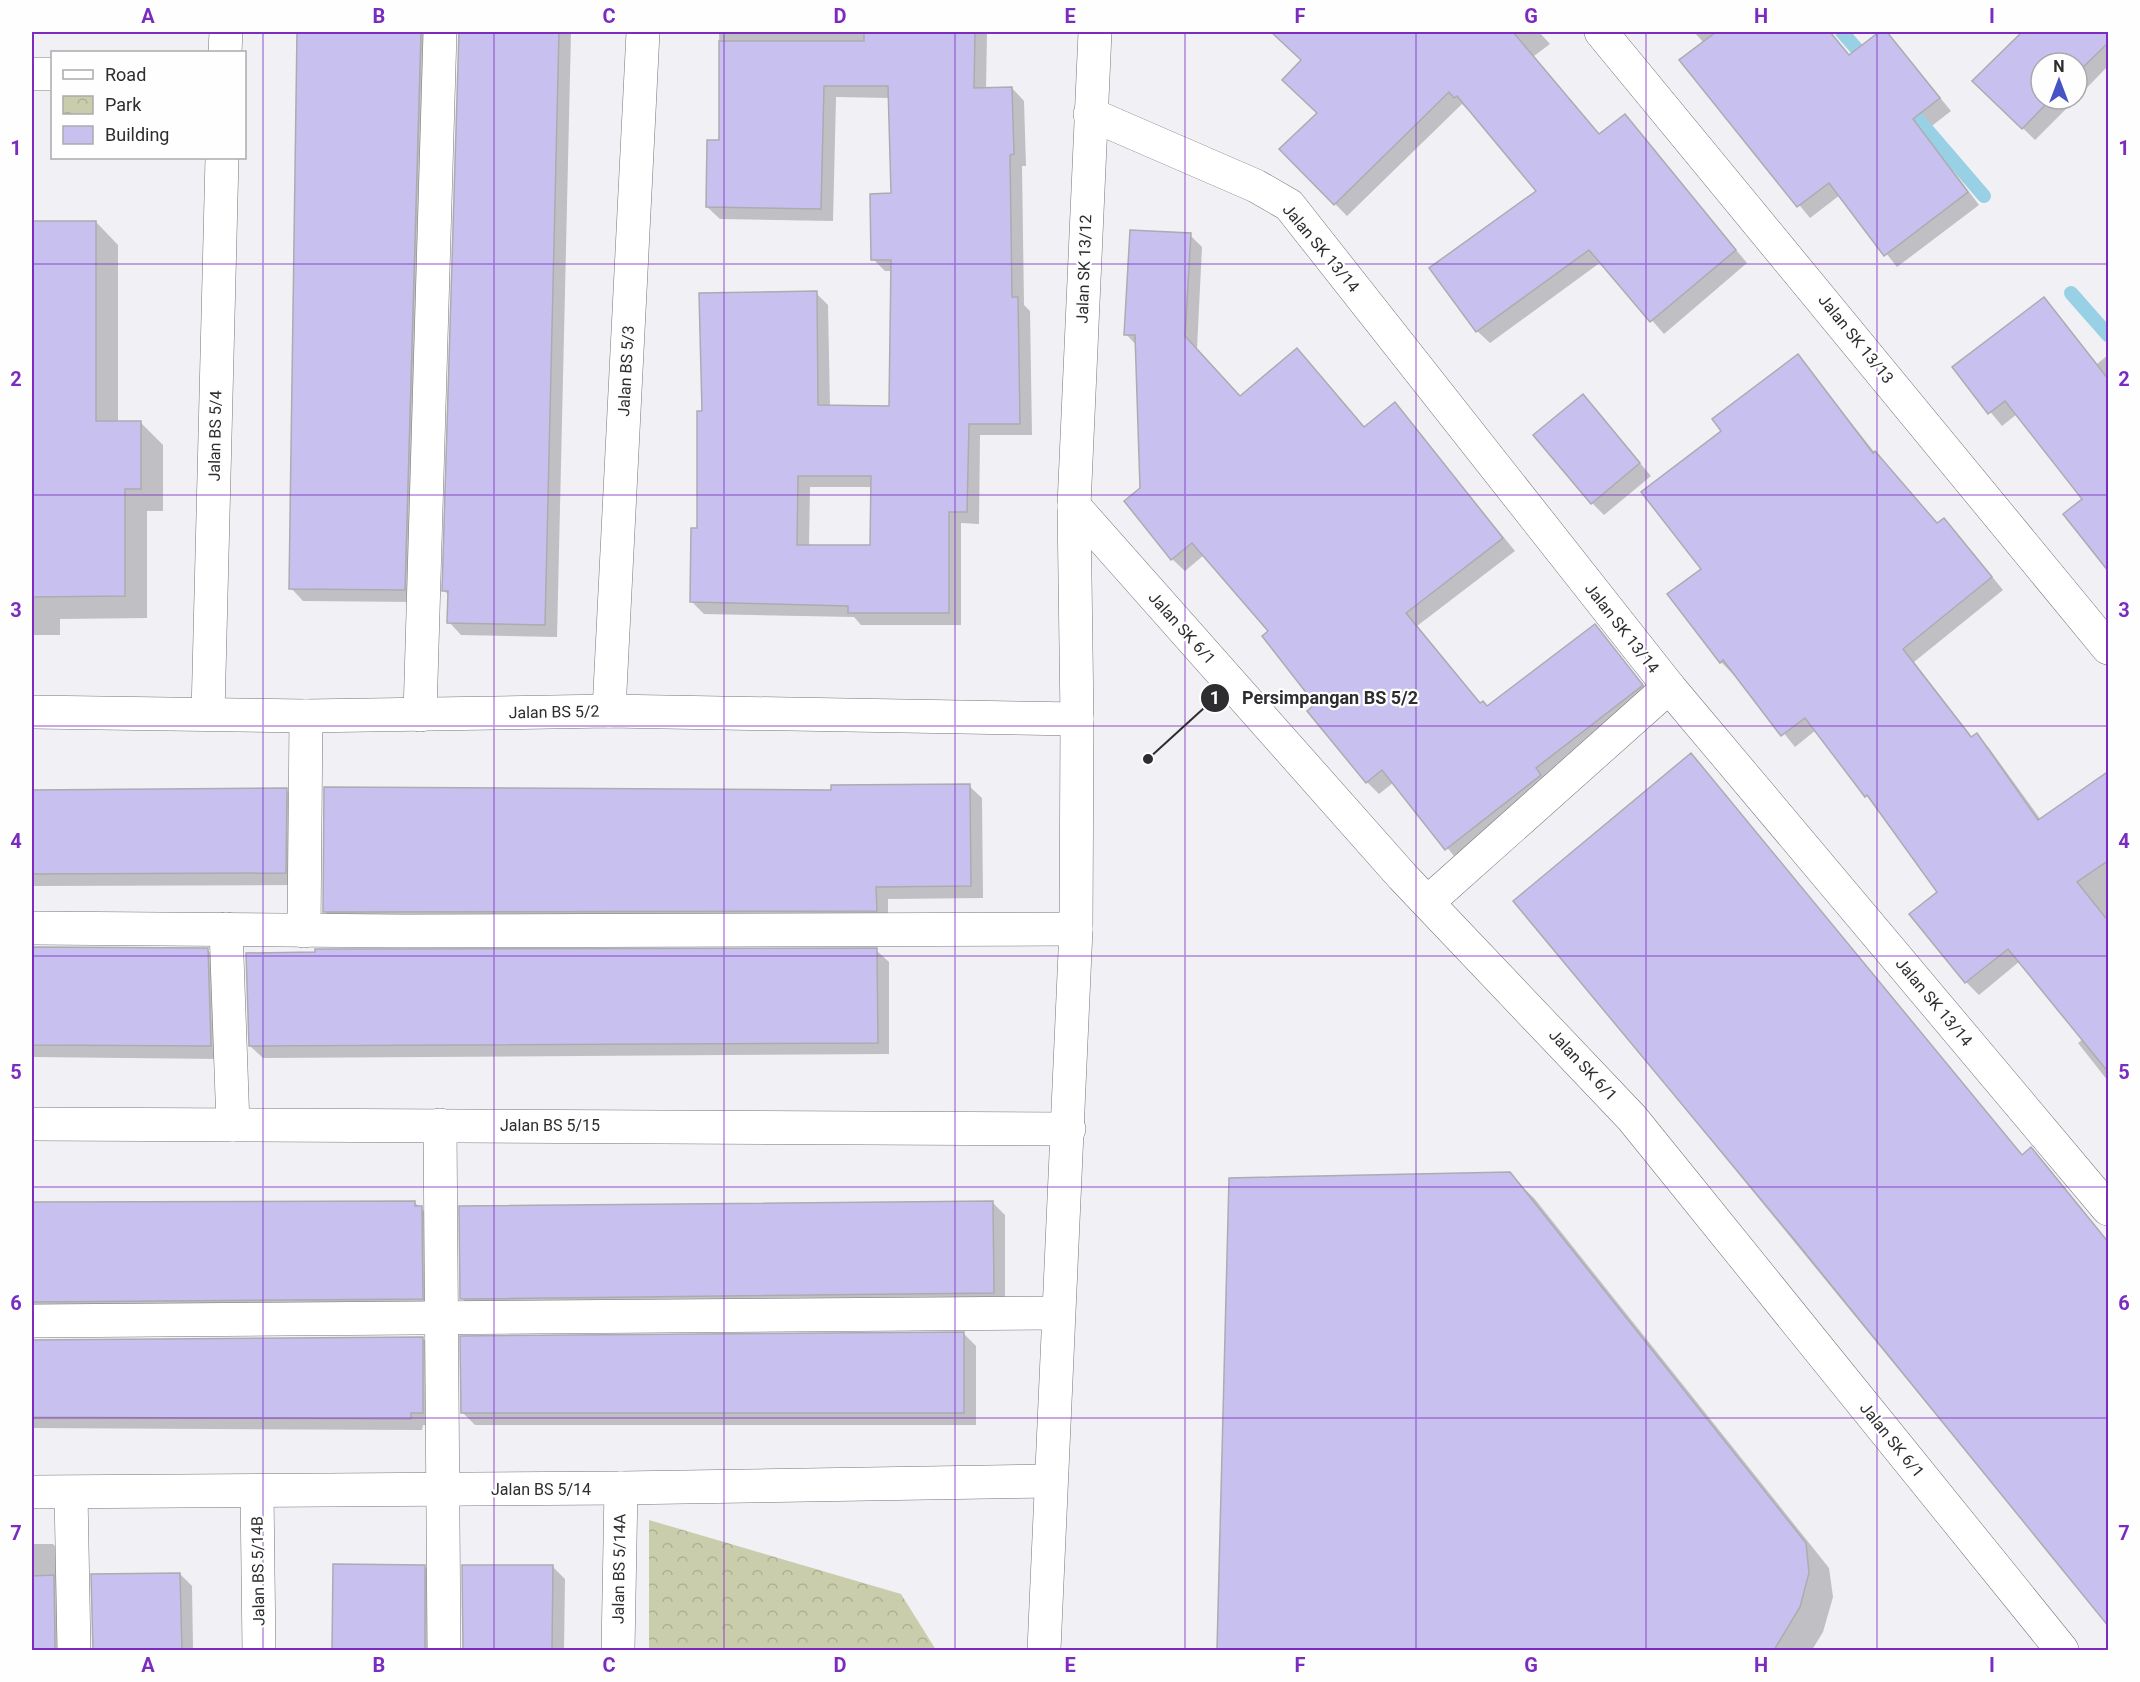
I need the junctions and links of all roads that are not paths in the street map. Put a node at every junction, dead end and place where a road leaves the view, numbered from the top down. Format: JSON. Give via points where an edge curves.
{"nodes":[{"id":1,"x":226,"y":32,"type":"edge"},
{"id":2,"x":440,"y":32,"type":"edge"},
{"id":3,"x":643,"y":32,"type":"edge"},
{"id":4,"x":1095,"y":32,"type":"edge"},
{"id":5,"x":1601,"y":32,"type":"edge"},
{"id":6,"x":225,"y":51,"type":"edge"},
{"id":7,"x":32,"y":74,"type":"edge"},
{"id":8,"x":51,"y":74,"type":"edge"},
{"id":9,"x":1090,"y":114,"type":"junction"},
{"id":10,"x":222,"y":159,"type":"edge"},
{"id":11,"x":1074,"y":506,"type":"junction"},
{"id":12,"x":2109,"y":648,"type":"edge"},
{"id":13,"x":1669,"y":687,"type":"junction"},
{"id":14,"x":609,"y":711,"type":"junction"},
{"id":15,"x":32,"y":712,"type":"edge"},
{"id":16,"x":208,"y":714,"type":"junction"},
{"id":17,"x":420,"y":715,"type":"junction"},
{"id":18,"x":306,"y":716,"type":"junction"},
{"id":19,"x":1077,"y":718,"type":"junction"},
{"id":20,"x":1428,"y":902,"type":"junction"},
{"id":21,"x":32,"y":928,"type":"edge"},
{"id":22,"x":226,"y":929,"type":"junction"},
{"id":23,"x":1076,"y":929,"type":"junction"},
{"id":24,"x":304,"y":931,"type":"junction"},
{"id":25,"x":32,"y":1124,"type":"edge"},
{"id":26,"x":232,"y":1125,"type":"junction"},
{"id":27,"x":440,"y":1125,"type":"junction"},
{"id":28,"x":1069,"y":1129,"type":"junction"},
{"id":29,"x":2109,"y":1209,"type":"edge"},
{"id":30,"x":1057,"y":1313,"type":"junction"},
{"id":31,"x":442,"y":1318,"type":"junction"},
{"id":32,"x":32,"y":1321,"type":"edge"},
{"id":33,"x":1050,"y":1481,"type":"junction"},
{"id":34,"x":621,"y":1488,"type":"junction"},
{"id":35,"x":444,"y":1490,"type":"junction"},
{"id":36,"x":257,"y":1491,"type":"junction"},
{"id":37,"x":32,"y":1492,"type":"edge"},
{"id":38,"x":71,"y":1493,"type":"junction"},
{"id":39,"x":74,"y":1650,"type":"edge"},
{"id":40,"x":259,"y":1650,"type":"edge"},
{"id":41,"x":444,"y":1650,"type":"edge"},
{"id":42,"x":618,"y":1650,"type":"edge"},
{"id":43,"x":1044,"y":1650,"type":"edge"},
{"id":44,"x":2062,"y":1650,"type":"edge"}],
"edges":[{"from":1,"to":6,"type":"street"},
{"from":2,"to":17,"type":"street"},
{"from":3,"to":14,"type":"street","name":"Jalan BS 5/3"},
{"from":4,"to":9,"type":"street","name":"Jalan SK 13/12"},
{"from":5,"to":12,"type":"street","name":"Jalan SK 13/13"},
{"from":7,"to":8,"type":"street"},
{"from":9,"to":11,"type":"street","name":"Jalan SK 13/12"},
{"from":9,"to":13,"type":"street","name":"Jalan SK 13/14","via":[[1256,186],[1289,205]]},
{"from":10,"to":16,"type":"street","name":"Jalan BS 5/4"},
{"from":11,"to":19,"type":"street","name":"Jalan SK 13/12"},
{"from":11,"to":20,"type":"street","name":"Jalan SK 6/1"},
{"from":13,"to":20,"type":"street"},
{"from":13,"to":29,"type":"street","name":"Jalan SK 13/14"},
{"from":14,"to":17,"type":"street","name":"Jalan BS 5/2"},
{"from":14,"to":19,"type":"street","name":"Jalan BS 5/2"},
{"from":15,"to":16,"type":"street","name":"Jalan BS 5/2"},
{"from":16,"to":18,"type":"street","name":"Jalan BS 5/2"},
{"from":17,"to":18,"type":"street","name":"Jalan BS 5/2"},
{"from":18,"to":24,"type":"street"},
{"from":19,"to":23,"type":"street","name":"Jalan SK 13/12"},
{"from":20,"to":44,"type":"street","name":"Jalan SK 6/1","via":[[1632,1118]]},
{"from":21,"to":22,"type":"street"},
{"from":22,"to":24,"type":"street"},
{"from":22,"to":26,"type":"street"},
{"from":23,"to":24,"type":"street"},
{"from":23,"to":28,"type":"street","name":"Jalan SK 13/12"},
{"from":25,"to":26,"type":"street","name":"Jalan BS 5/15"},
{"from":26,"to":27,"type":"street","name":"Jalan BS 5/15"},
{"from":27,"to":28,"type":"street","name":"Jalan BS 5/15"},
{"from":27,"to":31,"type":"street"},
{"from":28,"to":30,"type":"street","name":"Jalan SK 13/12"},
{"from":30,"to":31,"type":"street"},
{"from":30,"to":33,"type":"street","name":"Jalan SK 13/12"},
{"from":31,"to":32,"type":"street"},
{"from":31,"to":35,"type":"street"},
{"from":33,"to":34,"type":"street","name":"Jalan BS 5/14"},
{"from":33,"to":43,"type":"street","name":"Jalan SK 13/12"},
{"from":34,"to":35,"type":"street","name":"Jalan BS 5/14"},
{"from":34,"to":42,"type":"street","name":"Jalan BS 5/14A"},
{"from":35,"to":36,"type":"street","name":"Jalan BS 5/14"},
{"from":35,"to":41,"type":"street"},
{"from":36,"to":38,"type":"street","name":"Jalan BS 5/14"},
{"from":36,"to":40,"type":"street","name":"Jalan BS 5/14B"},
{"from":37,"to":38,"type":"street","name":"Jalan BS 5/14"},
{"from":38,"to":39,"type":"street"}]}
